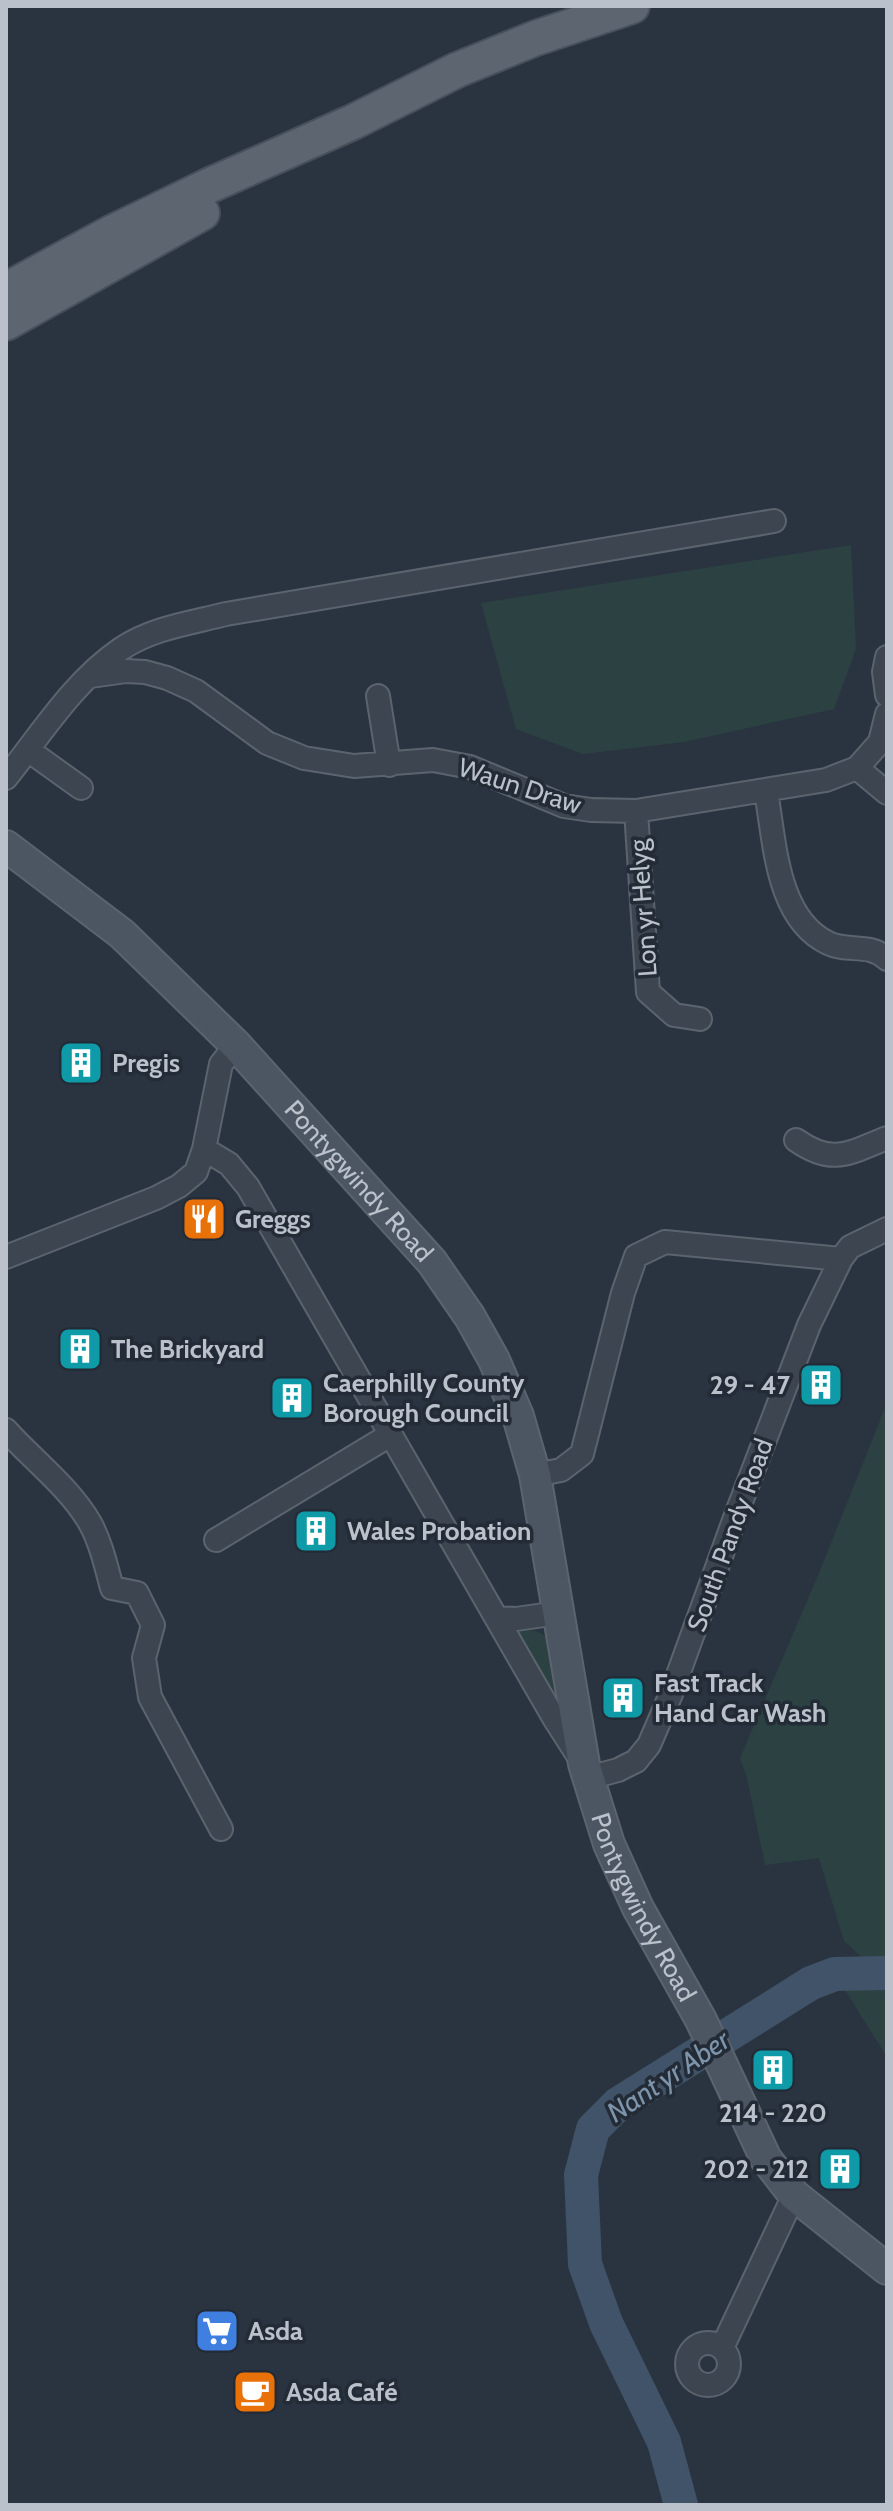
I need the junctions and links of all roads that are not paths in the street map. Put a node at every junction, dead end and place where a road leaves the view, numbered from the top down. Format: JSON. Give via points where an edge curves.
{"nodes":[{"id":1,"x":632,"y":6,"type":"edge"},
{"id":2,"x":353,"y":122,"type":"junction"},
{"id":3,"x":6,"y":290,"type":"edge"},
{"id":4,"x":6,"y":323,"type":"edge"},
{"id":5,"x":774,"y":521,"type":"dead end"},
{"id":6,"x":887,"y":657,"type":"edge"},
{"id":7,"x":91,"y":676,"type":"junction"},
{"id":8,"x":887,"y":695,"type":"edge"},
{"id":9,"x":378,"y":696,"type":"dead end"},
{"id":10,"x":887,"y":714,"type":"edge"},
{"id":11,"x":28,"y":750,"type":"junction"},
{"id":12,"x":389,"y":765,"type":"junction"},
{"id":13,"x":857,"y":768,"type":"junction"},
{"id":14,"x":6,"y":778,"type":"edge"},
{"id":15,"x":81,"y":788,"type":"dead end"},
{"id":16,"x":766,"y":792,"type":"junction"},
{"id":17,"x":887,"y":793,"type":"edge"},
{"id":18,"x":636,"y":811,"type":"junction"},
{"id":19,"x":6,"y":846,"type":"edge"},
{"id":20,"x":887,"y":959,"type":"edge"},
{"id":21,"x":700,"y":1019,"type":"dead end"},
{"id":22,"x":236,"y":1045,"type":"junction"},
{"id":23,"x":887,"y":1138,"type":"edge"},
{"id":24,"x":796,"y":1140,"type":"dead end"},
{"id":25,"x":204,"y":1149,"type":"junction"},
{"id":26,"x":887,"y":1229,"type":"edge"},
{"id":27,"x":6,"y":1257,"type":"edge"},
{"id":28,"x":841,"y":1259,"type":"junction"},
{"id":29,"x":6,"y":1430,"type":"edge"},
{"id":30,"x":390,"y":1435,"type":"junction"},
{"id":31,"x":535,"y":1475,"type":"junction"},
{"id":32,"x":216,"y":1540,"type":"dead end"},
{"id":33,"x":558,"y":1613,"type":"junction"},
{"id":34,"x":497,"y":1618,"type":"junction"},
{"id":35,"x":586,"y":1771,"type":"junction"},
{"id":36,"x":221,"y":1829,"type":"dead end"},
{"id":37,"x":794,"y":2195,"type":"junction"},
{"id":38,"x":887,"y":2269,"type":"edge"},
{"id":39,"x":722,"y":2348,"type":"dead end"}],
"edges":[{"from":1,"to":2,"type":"main road","via":[[477,61]]},
{"from":2,"to":3,"type":"main road","via":[[141,219]]},
{"from":2,"to":4,"type":"main road"},
{"from":5,"to":7,"type":"street","via":[[226,614],[161,630],[122,649]]},
{"from":6,"to":8,"type":"street"},
{"from":7,"to":11,"type":"street"},
{"from":7,"to":12,"type":"street","name":"Waun Draw","via":[[145,672],[196,691],[267,743],[304,758]]},
{"from":9,"to":12,"type":"street"},
{"from":10,"to":13,"type":"street","via":[[880,742]]},
{"from":11,"to":14,"type":"street"},
{"from":11,"to":15,"type":"street"},
{"from":12,"to":18,"type":"street","name":"Waun Draw","via":[[433,760],[470,767],[564,806]]},
{"from":13,"to":16,"type":"street","name":"Waun Draw"},
{"from":13,"to":17,"type":"street"},
{"from":16,"to":18,"type":"street","name":"Waun Draw"},
{"from":16,"to":20,"type":"street","via":[[792,910],[830,945],[868,948]]},
{"from":18,"to":21,"type":"street","name":"Lon yr Helyg","via":[[648,992],[674,1015]]},
{"from":19,"to":22,"type":"main road","name":"Pontygwindy Road","via":[[122,934]]},
{"from":22,"to":25,"type":"street","via":[[221,1064]]},
{"from":22,"to":31,"type":"main road","name":"Pontygwindy Road","via":[[450,1288],[494,1360]]},
{"from":23,"to":24,"type":"street","via":[[841,1157],[814,1153]]},
{"from":25,"to":27,"type":"street","via":[[196,1172],[179,1186]]},
{"from":25,"to":30,"type":"street","name":"Pontygwindy Road","via":[[229,1164],[248,1187]]},
{"from":26,"to":28,"type":"street","via":[[850,1247]]},
{"from":28,"to":31,"type":"street","via":[[665,1242],[636,1256],[582,1454],[561,1470]]},
{"from":28,"to":35,"type":"street","name":"South Pandy Road","via":[[804,1340],[649,1745],[636,1761]]},
{"from":29,"to":36,"type":"street","via":[[90,1523],[112,1588],[137,1593],[153,1625],[144,1658],[150,1697]]},
{"from":30,"to":32,"type":"street"},
{"from":30,"to":34,"type":"street","name":"Pontygwindy Road"},
{"from":31,"to":33,"type":"main road","name":"Pontygwindy Road"},
{"from":33,"to":34,"type":"street"},
{"from":33,"to":35,"type":"main road","name":"Pontygwindy Road"},
{"from":34,"to":35,"type":"street","name":"Pontygwindy Road"},
{"from":35,"to":37,"type":"main road","name":"Pontygwindy Road","via":[[609,1844],[638,1908],[701,2020],[766,2159]]},
{"from":37,"to":38,"type":"main road","name":"Pontygwindy Road"},
{"from":37,"to":39,"type":"street"}]}
